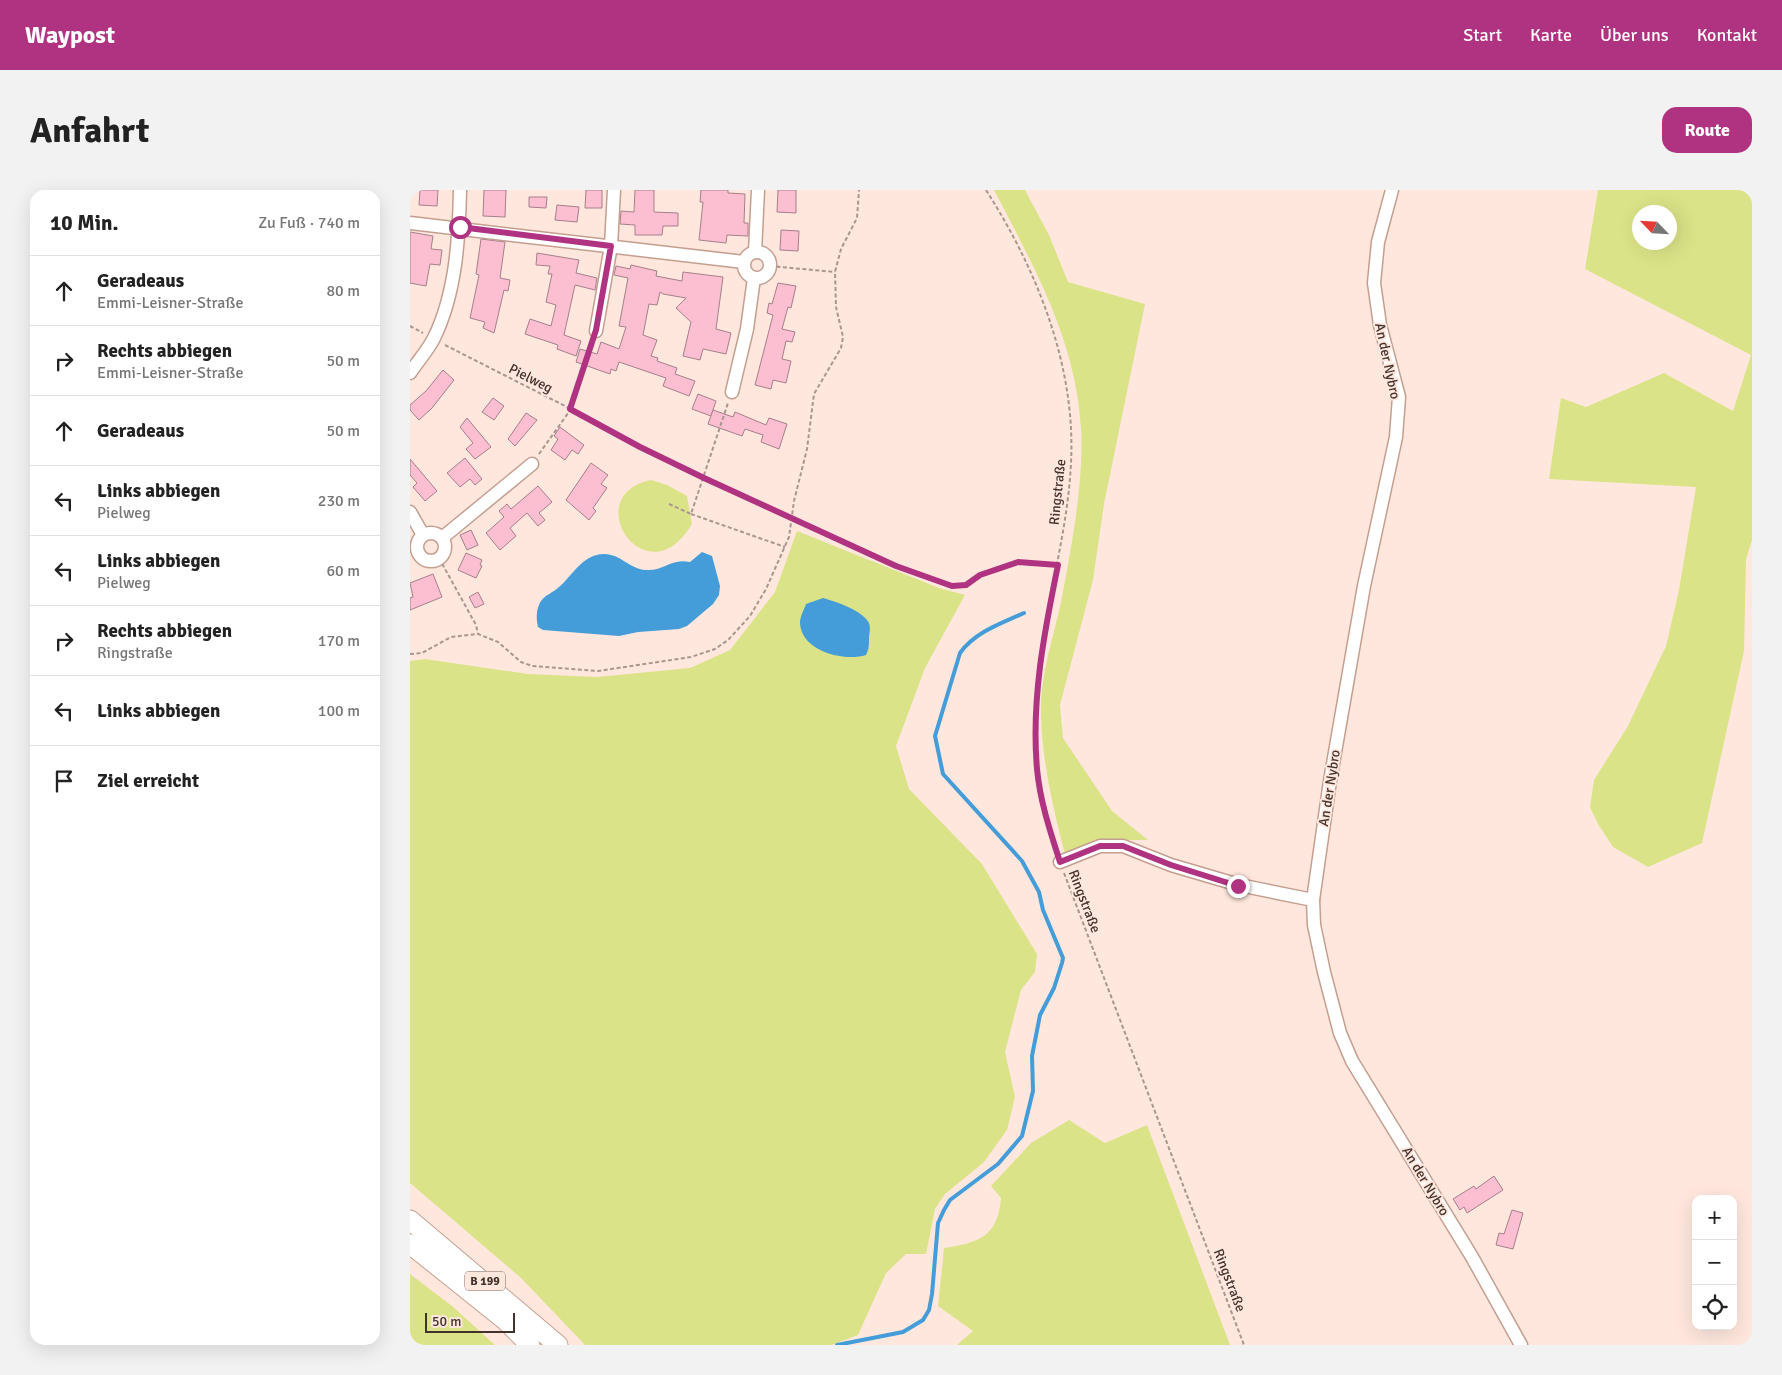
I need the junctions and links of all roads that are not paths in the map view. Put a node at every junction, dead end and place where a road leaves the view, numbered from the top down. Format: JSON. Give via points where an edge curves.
{"nodes":[{"id":1,"x":460,"y":190,"type":"edge"},
{"id":2,"x":614,"y":190,"type":"edge"},
{"id":3,"x":758,"y":190,"type":"edge"},
{"id":4,"x":1392,"y":190,"type":"edge"},
{"id":5,"x":410,"y":223,"type":"edge"},
{"id":6,"x":460,"y":227,"type":"junction"},
{"id":7,"x":611,"y":246,"type":"junction"},
{"id":8,"x":755,"y":252,"type":"junction"},
{"id":9,"x":744,"y":262,"type":"junction"},
{"id":10,"x":754,"y":278,"type":"junction"},
{"id":11,"x":596,"y":330,"type":"road end"},
{"id":12,"x":410,"y":373,"type":"edge"},
{"id":13,"x":732,"y":392,"type":"road end"},
{"id":14,"x":532,"y":464,"type":"road end"},
{"id":15,"x":410,"y":512,"type":"edge"},
{"id":16,"x":422,"y":535,"type":"junction"},
{"id":17,"x":442,"y":538,"type":"junction"},
{"id":18,"x":414,"y":553,"type":"edge"},
{"id":19,"x":1060,"y":862,"type":"road end"},
{"id":20,"x":1313,"y":900,"type":"junction"},
{"id":21,"x":410,"y":1220,"type":"edge"},
{"id":22,"x":410,"y":1244,"type":"edge"},
{"id":23,"x":530,"y":1345,"type":"edge"},
{"id":24,"x":558,"y":1345,"type":"edge"},
{"id":25,"x":1521,"y":1345,"type":"edge"}],
"edges":[{"from":1,"to":6,"type":"street"},
{"from":2,"to":7,"type":"street"},
{"from":3,"to":8,"type":"street"},
{"from":4,"to":20,"type":"street","name":"An der Nybro","via":[[1378,242],[1374,283],[1380,326],[1399,397],[1396,436],[1364,586]]},
{"from":5,"to":6,"type":"street"},
{"from":6,"to":7,"type":"street"},
{"from":6,"to":12,"type":"street","via":[[453,277],[442,317],[434,339]]},
{"from":7,"to":9,"type":"street"},
{"from":7,"to":11,"type":"street"},
{"from":8,"to":9,"type":"street"},
{"from":8,"to":10,"type":"street","via":[[766,256],[770,266],[766,274]]},
{"from":9,"to":10,"type":"street","via":[[744,270]]},
{"from":10,"to":13,"type":"street","via":[[747,329]]},
{"from":14,"to":17,"type":"street"},
{"from":15,"to":16,"type":"street"},
{"from":16,"to":17,"type":"street","via":[[433,532]]},
{"from":16,"to":18,"type":"street"},
{"from":17,"to":18,"type":"street","via":[[444,550],[439,558],[426,560]]},
{"from":19,"to":20,"type":"street","via":[[1100,846],[1123,846],[1238,886]]},
{"from":20,"to":25,"type":"street","name":"An der Nybro","via":[[1314,925],[1324,972],[1340,1033],[1352,1061],[1472,1257]]},
{"from":21,"to":24,"type":"main road","number":"B 199"},
{"from":22,"to":23,"type":"main road","number":"B 199","via":[[505,1320]]}]}
